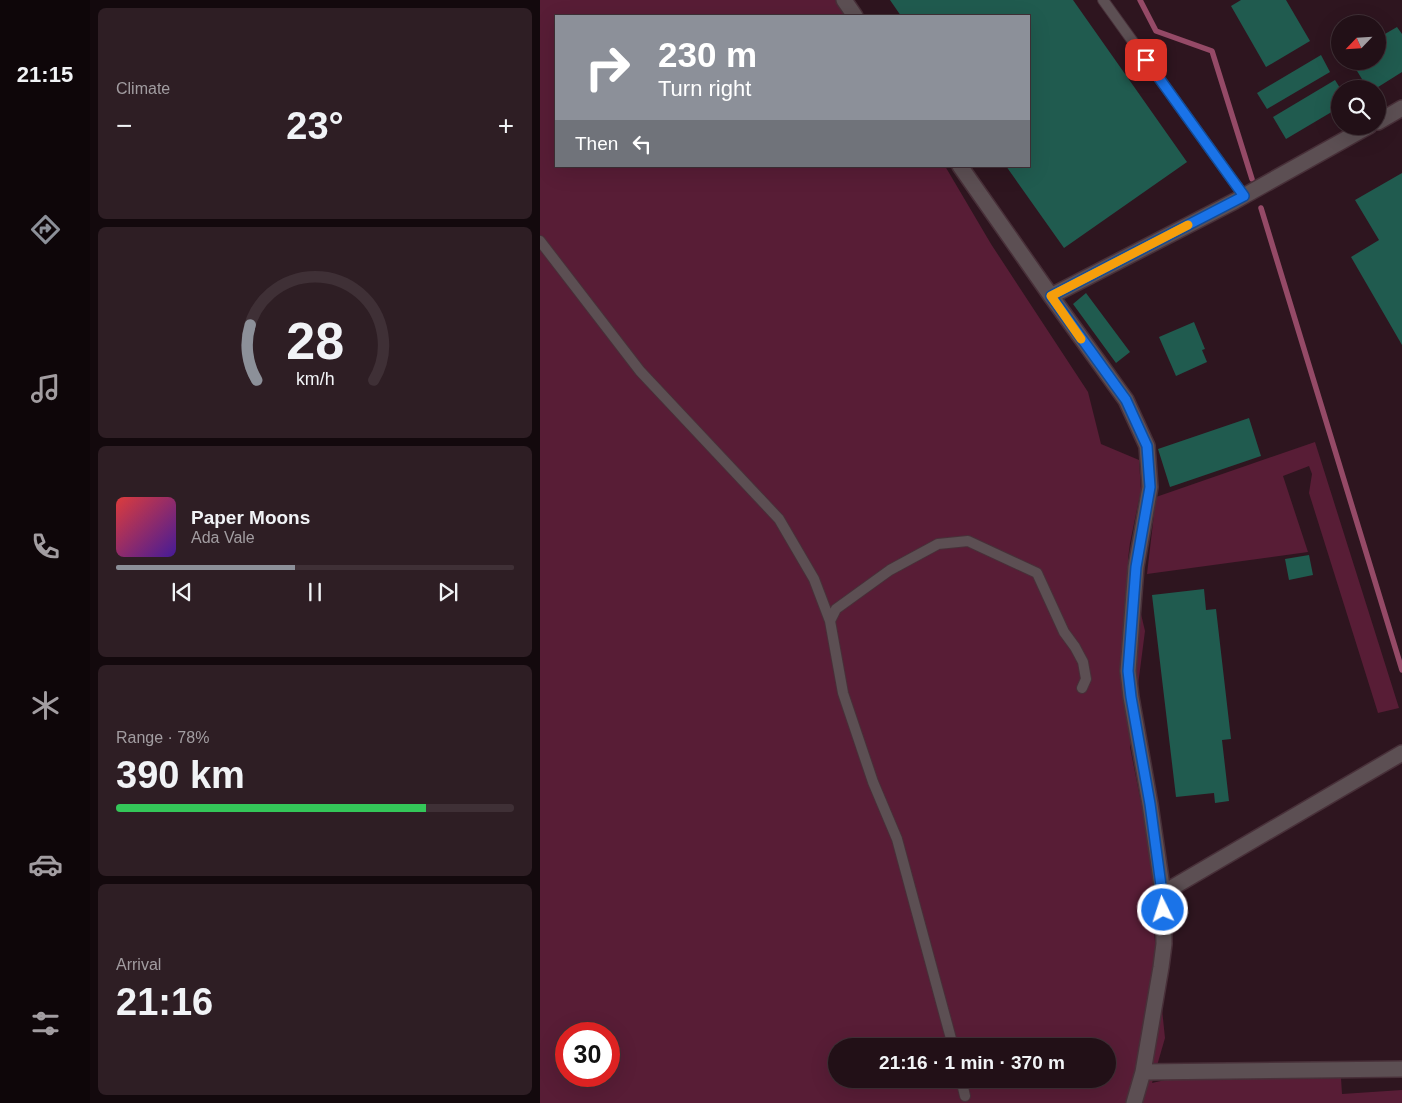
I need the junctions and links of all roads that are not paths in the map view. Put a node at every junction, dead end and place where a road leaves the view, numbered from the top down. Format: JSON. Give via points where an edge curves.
{"nodes":[{"id":1,"x":844,"y":0,"type":"edge"},
{"id":2,"x":1103,"y":0,"type":"edge"},
{"id":3,"x":854,"y":15,"type":"edge"},
{"id":4,"x":1402,"y":108,"type":"edge"},
{"id":5,"x":1386,"y":117,"type":"edge"},
{"id":6,"x":1353,"y":135,"type":"edge"},
{"id":7,"x":961,"y":167,"type":"edge"},
{"id":8,"x":1244,"y":196,"type":"junction"},
{"id":9,"x":540,"y":241,"type":"edge"},
{"id":10,"x":1051,"y":296,"type":"junction"},
{"id":11,"x":830,"y":621,"type":"junction"},
{"id":12,"x":1082,"y":688,"type":"dead end"},
{"id":13,"x":1402,"y":753,"type":"edge"},
{"id":14,"x":1162,"y":893,"type":"junction"},
{"id":15,"x":951,"y":1038,"type":"edge"},
{"id":16,"x":1402,"y":1068,"type":"edge"},
{"id":17,"x":1143,"y":1072,"type":"junction"},
{"id":18,"x":963,"y":1088,"type":"edge"},
{"id":19,"x":965,"y":1096,"type":"dead end"},
{"id":20,"x":1134,"y":1103,"type":"edge"}],
"edges":[{"from":1,"to":3,"type":"street"},
{"from":2,"to":8,"type":"lane"},
{"from":4,"to":5,"type":"street"},
{"from":6,"to":8,"type":"street"},
{"from":7,"to":10,"type":"street"},
{"from":8,"to":10,"type":"street"},
{"from":9,"to":11,"type":"lane","via":[[640,371],[779,519],[814,579]]},
{"from":10,"to":14,"type":"street","via":[[1126,400],[1147,446],[1150,487],[1136,567],[1128,671]]},
{"from":11,"to":12,"type":"lane","via":[[836,609],[890,570],[938,544],[968,541],[1038,573],[1064,632],[1083,662],[1086,679]]},
{"from":11,"to":15,"type":"lane","via":[[843,693],[873,782],[897,839]]},
{"from":13,"to":14,"type":"street"},
{"from":14,"to":17,"type":"street","via":[[1164,944]]},
{"from":16,"to":17,"type":"street"},
{"from":17,"to":20,"type":"street"},
{"from":18,"to":19,"type":"lane"}]}
